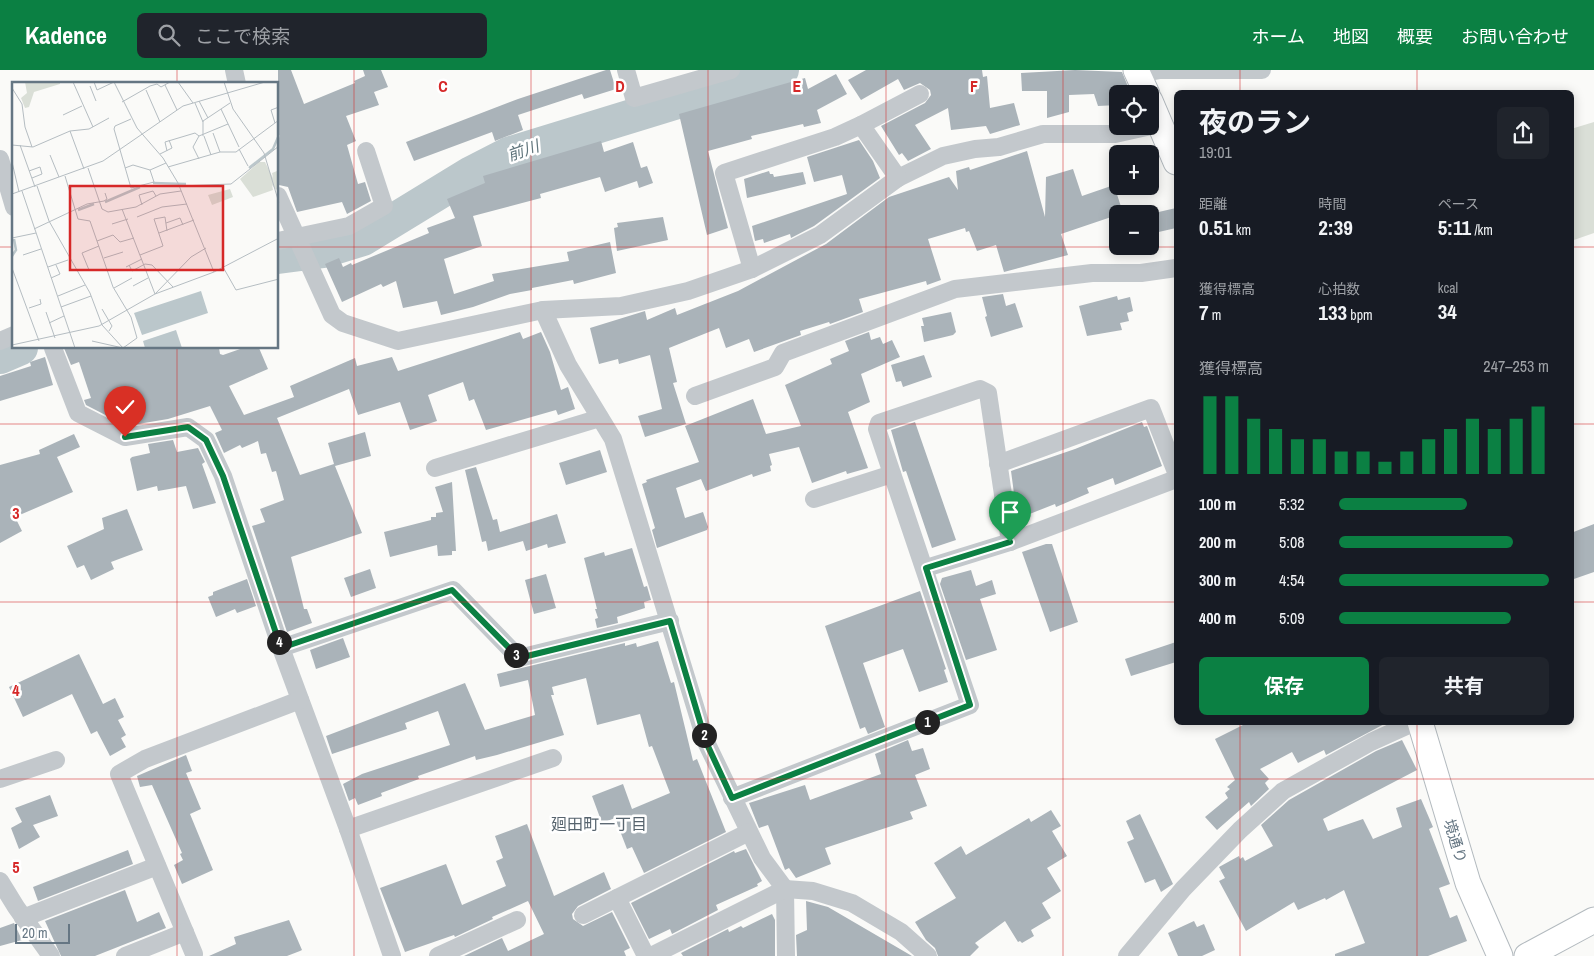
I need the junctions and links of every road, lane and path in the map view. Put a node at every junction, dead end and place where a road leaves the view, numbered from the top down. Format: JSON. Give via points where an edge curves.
{"nodes":[{"id":1,"x":626,"y":70,"type":"edge"},
{"id":2,"x":731,"y":70,"type":"edge"},
{"id":3,"x":1262,"y":70,"type":"edge"},
{"id":4,"x":1140,"y":79,"type":"edge"},
{"id":5,"x":920,"y":94,"type":"dead end"},
{"id":6,"x":1160,"y":124,"type":"joint"},
{"id":7,"x":861,"y":125,"type":"junction"},
{"id":8,"x":366,"y":151,"type":"dead end"},
{"id":9,"x":1174,"y":157,"type":"edge"},
{"id":10,"x":0,"y":159,"type":"edge"},
{"id":11,"x":898,"y":178,"type":"junction"},
{"id":12,"x":12,"y":197,"type":"edge"},
{"id":13,"x":279,"y":198,"type":"edge"},
{"id":14,"x":279,"y":241,"type":"edge"},
{"id":15,"x":298,"y":241,"type":"junction"},
{"id":16,"x":1174,"y":268,"type":"edge"},
{"id":17,"x":752,"y":270,"type":"junction"},
{"id":18,"x":543,"y":310,"type":"junction"},
{"id":19,"x":12,"y":336,"type":"edge"},
{"id":20,"x":0,"y":341,"type":"edge"},
{"id":21,"x":53,"y":349,"type":"edge"},
{"id":22,"x":695,"y":396,"type":"dead end"},
{"id":23,"x":600,"y":418,"type":"junction"},
{"id":24,"x":998,"y":464,"type":"junction"},
{"id":25,"x":1174,"y":467,"type":"edge"},
{"id":26,"x":435,"y":468,"type":"dead end"},
{"id":27,"x":892,"y":474,"type":"junction"},
{"id":28,"x":1174,"y":480,"type":"edge"},
{"id":29,"x":814,"y":499,"type":"dead end"},
{"id":30,"x":1010,"y":542,"type":"junction"},
{"id":31,"x":926,"y":568,"type":"junction"},
{"id":32,"x":670,"y":621,"type":"junction"},
{"id":33,"x":281,"y":648,"type":"junction"},
{"id":34,"x":300,"y":700,"type":"junction"},
{"id":35,"x":1409,"y":725,"type":"edge"},
{"id":36,"x":1421,"y":725,"type":"edge"},
{"id":37,"x":553,"y":758,"type":"dead end"},
{"id":38,"x":56,"y":760,"type":"dead end"},
{"id":39,"x":0,"y":779,"type":"edge"},
{"id":40,"x":732,"y":798,"type":"junction"},
{"id":41,"x":348,"y":829,"type":"junction"},
{"id":42,"x":749,"y":832,"type":"junction"},
{"id":43,"x":157,"y":866,"type":"junction"},
{"id":44,"x":0,"y":881,"type":"edge"},
{"id":45,"x":785,"y":889,"type":"junction"},
{"id":46,"x":617,"y":898,"type":"junction"},
{"id":47,"x":583,"y":915,"type":"dead end"},
{"id":48,"x":23,"y":918,"type":"junction"},
{"id":49,"x":517,"y":920,"type":"dead end"},
{"id":50,"x":1594,"y":920,"type":"edge"},
{"id":51,"x":185,"y":932,"type":"junction"},
{"id":52,"x":194,"y":954,"type":"dead end"},
{"id":53,"x":51,"y":956,"type":"edge"},
{"id":54,"x":125,"y":956,"type":"edge"},
{"id":55,"x":392,"y":956,"type":"edge"},
{"id":56,"x":438,"y":956,"type":"edge"},
{"id":57,"x":646,"y":956,"type":"edge"},
{"id":58,"x":651,"y":956,"type":"edge"},
{"id":59,"x":786,"y":956,"type":"edge"},
{"id":60,"x":928,"y":956,"type":"edge"},
{"id":61,"x":1127,"y":956,"type":"edge"},
{"id":62,"x":1500,"y":956,"type":"edge"},
{"id":63,"x":1527,"y":956,"type":"edge"}],
"edges":[{"from":1,"to":2,"type":"street","via":[[634,98]]},
{"from":3,"to":4,"type":"street","via":[[1160,70]]},
{"from":5,"to":7,"type":"street"},
{"from":6,"to":9,"type":"street"},
{"from":6,"to":11,"type":"street","via":[[1115,134],[1043,134],[999,147],[975,148],[943,156]]},
{"from":7,"to":11,"type":"street"},
{"from":7,"to":17,"type":"street","via":[[724,173]]},
{"from":8,"to":15,"type":"street","via":[[384,206],[349,226]]},
{"from":10,"to":12,"type":"street"},
{"from":11,"to":17,"type":"street","via":[[820,235]]},
{"from":13,"to":15,"type":"street"},
{"from":14,"to":15,"type":"street"},
{"from":15,"to":18,"type":"street","via":[[332,316],[343,324],[398,341]]},
{"from":16,"to":22,"type":"street","via":[[1140,274],[1092,272],[956,289],[783,353],[775,367]]},
{"from":17,"to":18,"type":"street","via":[[688,291],[621,306]]},
{"from":18,"to":23,"type":"street","via":[[568,365]]},
{"from":19,"to":20,"type":"street"},
{"from":21,"to":33,"type":"street","via":[[78,413],[125,437],[188,427],[206,440],[223,476]]},
{"from":23,"to":26,"type":"street"},
{"from":23,"to":32,"type":"street","via":[[613,438]]},
{"from":24,"to":25,"type":"street","via":[[1151,408]]},
{"from":24,"to":27,"type":"street","via":[[988,393],[980,389],[879,422],[877,429]]},
{"from":24,"to":30,"type":"street"},
{"from":27,"to":29,"type":"street"},
{"from":27,"to":31,"type":"street"},
{"from":28,"to":30,"type":"street"},
{"from":30,"to":31,"type":"street"},
{"from":31,"to":40,"type":"street","via":[[970,705]]},
{"from":32,"to":33,"type":"street","via":[[519,658],[452,590]]},
{"from":32,"to":40,"type":"street","via":[[706,742]]},
{"from":33,"to":34,"type":"street"},
{"from":34,"to":41,"type":"street"},
{"from":34,"to":43,"type":"street","via":[[145,759],[119,774]]},
{"from":35,"to":61,"type":"street","via":[[1371,742],[1283,792],[1240,830],[1183,889]]},
{"from":36,"to":62,"type":"street","name":"境通り","via":[[1468,883]]},
{"from":37,"to":41,"type":"street"},
{"from":38,"to":39,"type":"street"},
{"from":40,"to":42,"type":"street"},
{"from":41,"to":55,"type":"street"},
{"from":42,"to":45,"type":"street","via":[[762,858]]},
{"from":42,"to":46,"type":"street"},
{"from":43,"to":48,"type":"street"},
{"from":43,"to":51,"type":"street"},
{"from":44,"to":48,"type":"street"},
{"from":45,"to":58,"type":"street"},
{"from":45,"to":59,"type":"street"},
{"from":45,"to":60,"type":"street","via":[[813,891],[852,903],[901,932]]},
{"from":46,"to":47,"type":"street"},
{"from":46,"to":57,"type":"street"},
{"from":48,"to":53,"type":"street"},
{"from":49,"to":56,"type":"street"},
{"from":50,"to":63,"type":"street"},
{"from":51,"to":52,"type":"street"},
{"from":51,"to":54,"type":"street"}]}
